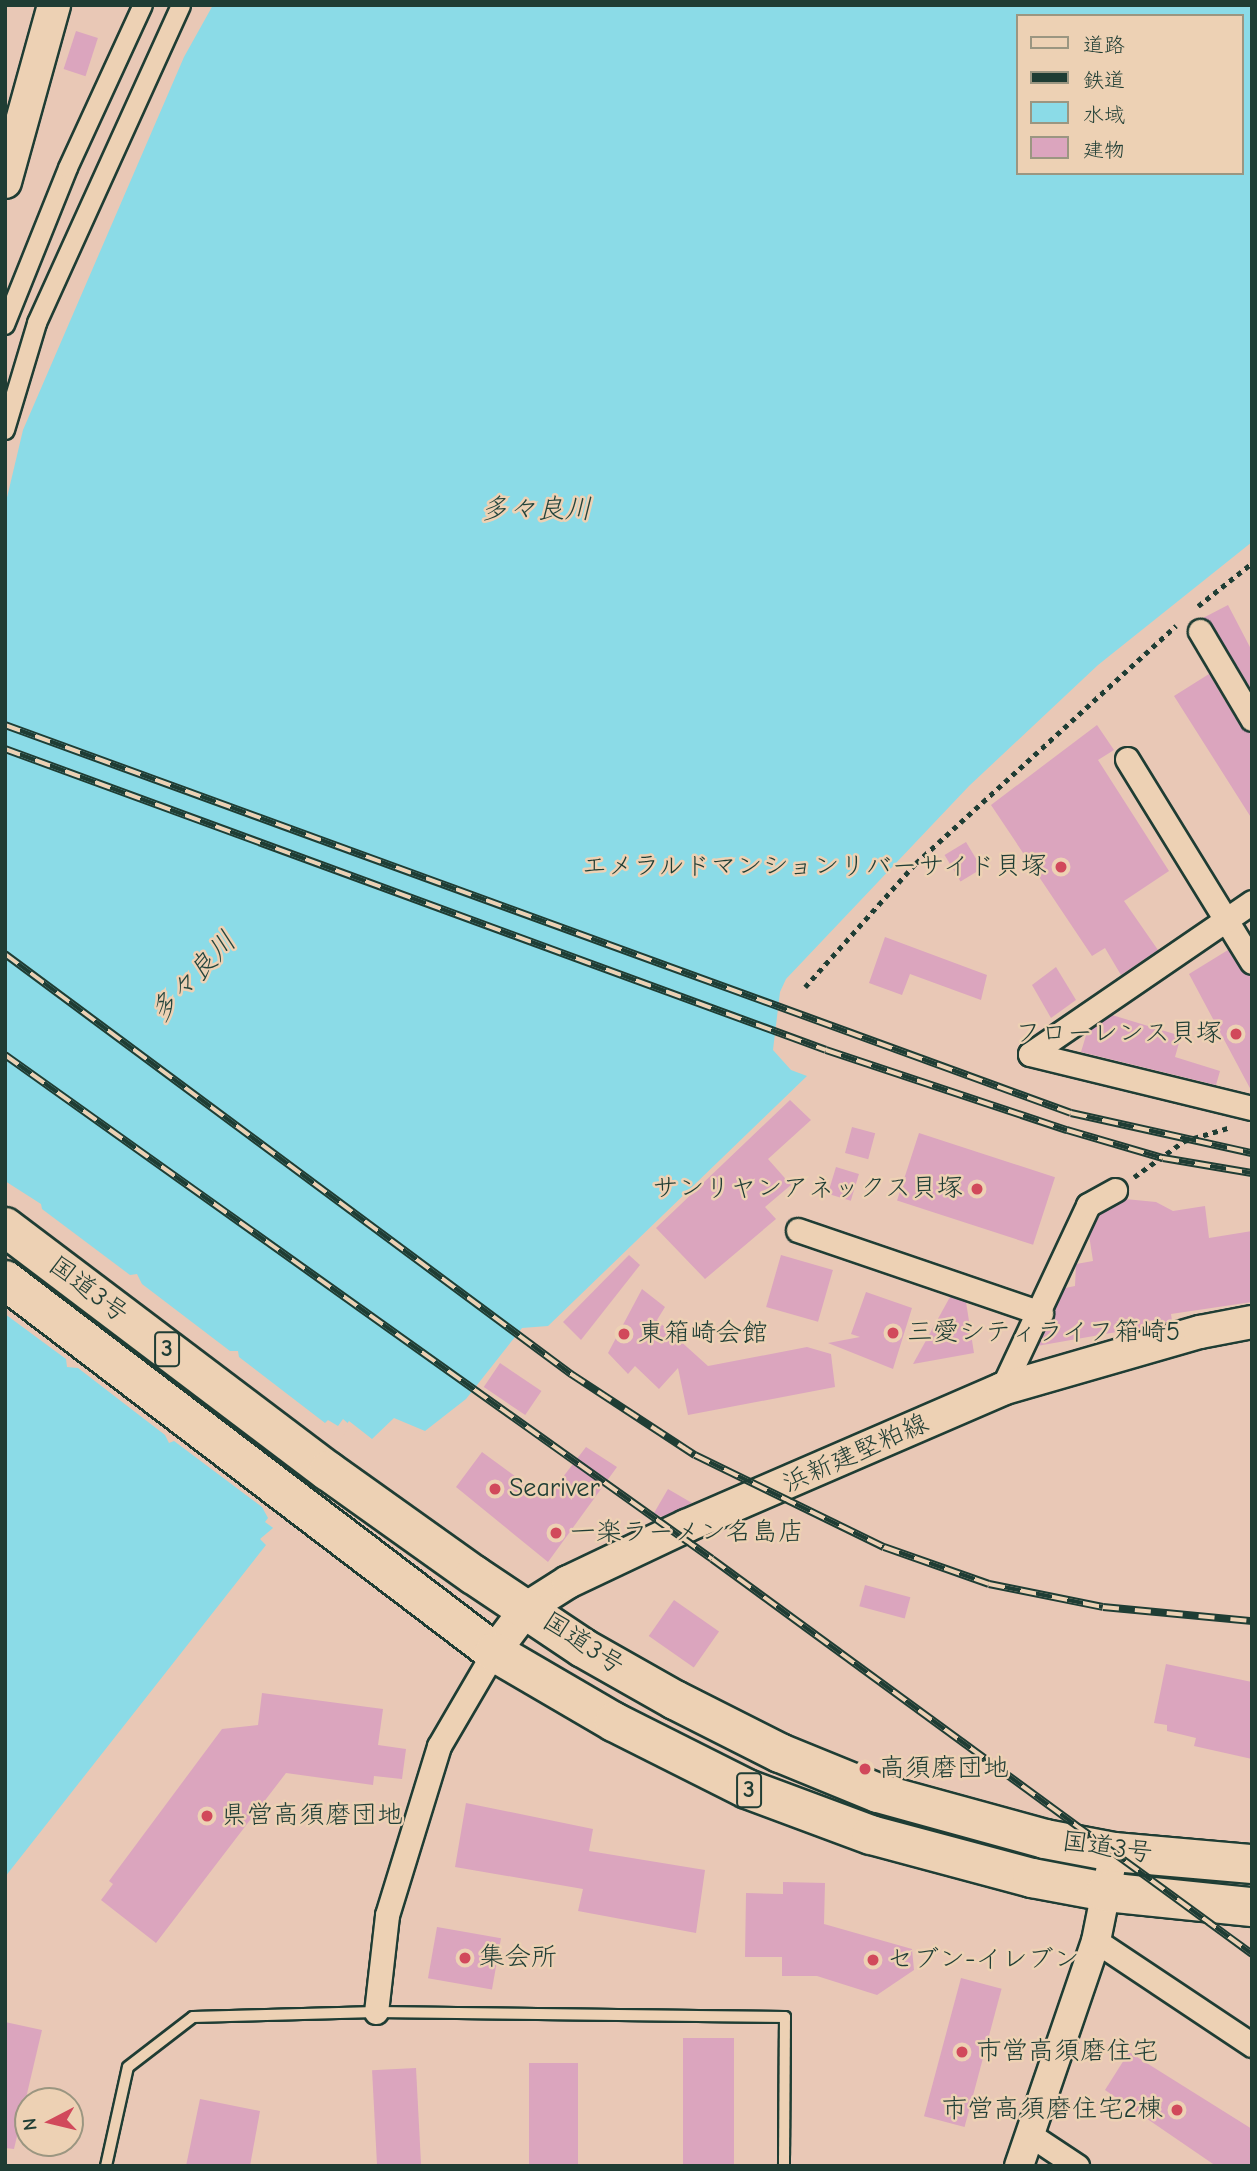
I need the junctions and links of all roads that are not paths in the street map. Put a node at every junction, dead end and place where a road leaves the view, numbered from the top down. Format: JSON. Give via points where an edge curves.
{"nodes":[{"id":1,"x":54,"y":5,"type":"edge"},
{"id":2,"x":143,"y":5,"type":"edge"},
{"id":3,"x":181,"y":5,"type":"edge"},
{"id":4,"x":5,"y":182,"type":"edge"},
{"id":5,"x":5,"y":325,"type":"edge"},
{"id":6,"x":5,"y":430,"type":"edge"},
{"id":7,"x":1190,"y":622,"type":"road end"},
{"id":8,"x":1252,"y":719,"type":"edge"},
{"id":9,"x":1127,"y":759,"type":"dead end"},
{"id":10,"x":1252,"y":902,"type":"edge"},
{"id":11,"x":1225,"y":919,"type":"junction"},
{"id":12,"x":1252,"y":962,"type":"edge"},
{"id":13,"x":1246,"y":1116,"type":"edge"},
{"id":14,"x":1115,"y":1190,"type":"road end"},
{"id":15,"x":5,"y":1227,"type":"edge"},
{"id":16,"x":798,"y":1230,"type":"dead end"},
{"id":17,"x":5,"y":1280,"type":"edge"},
{"id":18,"x":1041,"y":1313,"type":"junction"},
{"id":19,"x":1252,"y":1322,"type":"edge"},
{"id":20,"x":1002,"y":1389,"type":"junction"},
{"id":21,"x":527,"y":1608,"type":"junction"},
{"id":22,"x":494,"y":1651,"type":"junction"},
{"id":23,"x":1114,"y":1852,"type":"junction"},
{"id":24,"x":1252,"y":1864,"type":"edge"},
{"id":25,"x":1106,"y":1892,"type":"junction"},
{"id":26,"x":1252,"y":1907,"type":"edge"},
{"id":27,"x":1096,"y":1941,"type":"junction"},
{"id":28,"x":376,"y":2012,"type":"junction"},
{"id":29,"x":1252,"y":2045,"type":"edge"},
{"id":30,"x":1028,"y":2134,"type":"junction"},
{"id":31,"x":106,"y":2166,"type":"edge"},
{"id":32,"x":784,"y":2166,"type":"edge"},
{"id":33,"x":1019,"y":2166,"type":"edge"},
{"id":34,"x":1077,"y":2166,"type":"edge"}],
"edges":[{"from":1,"to":4,"type":"main road"},
{"from":2,"to":5,"type":"street","via":[[68,168]]},
{"from":3,"to":6,"type":"street","via":[[37,323]]},
{"from":7,"to":8,"type":"street"},
{"from":9,"to":11,"type":"street"},
{"from":10,"to":11,"type":"street"},
{"from":11,"to":12,"type":"street"},
{"from":11,"to":13,"type":"street","via":[[1030,1054]]},
{"from":14,"to":18,"type":"street","via":[[1088,1205]]},
{"from":15,"to":21,"type":"highway","name":"国道3号","number":"3","via":[[328,1471]]},
{"from":16,"to":18,"type":"street"},
{"from":17,"to":22,"type":"highway","name":"国道3号","number":"3"},
{"from":18,"to":20,"type":"street"},
{"from":19,"to":20,"type":"main road","name":"浜新建堅粕線"},
{"from":20,"to":21,"type":"main road","name":"浜新建堅粕線","via":[[685,1526],[568,1582]]},
{"from":21,"to":22,"type":"main road","name":"浜新建堅粕線"},
{"from":21,"to":23,"type":"highway","name":"国道3号","number":"3","via":[[583,1648],[780,1753],[878,1793],[1045,1839]]},
{"from":22,"to":25,"type":"highway","name":"国道3号","number":"3","via":[[614,1722],[747,1789],[872,1835]]},
{"from":22,"to":28,"type":"street","via":[[439,1746],[387,1915]]},
{"from":23,"to":24,"type":"highway","name":"国道3号","number":"3"},
{"from":23,"to":25,"type":"street"},
{"from":25,"to":26,"type":"highway","name":"国道3号","number":"3"},
{"from":25,"to":27,"type":"street"},
{"from":27,"to":29,"type":"street"},
{"from":27,"to":30,"type":"street"},
{"from":28,"to":31,"type":"lane","via":[[192,2017],[128,2067]]},
{"from":28,"to":32,"type":"lane","via":[[785,2017]]},
{"from":30,"to":33,"type":"street"},
{"from":30,"to":34,"type":"street"}]}
